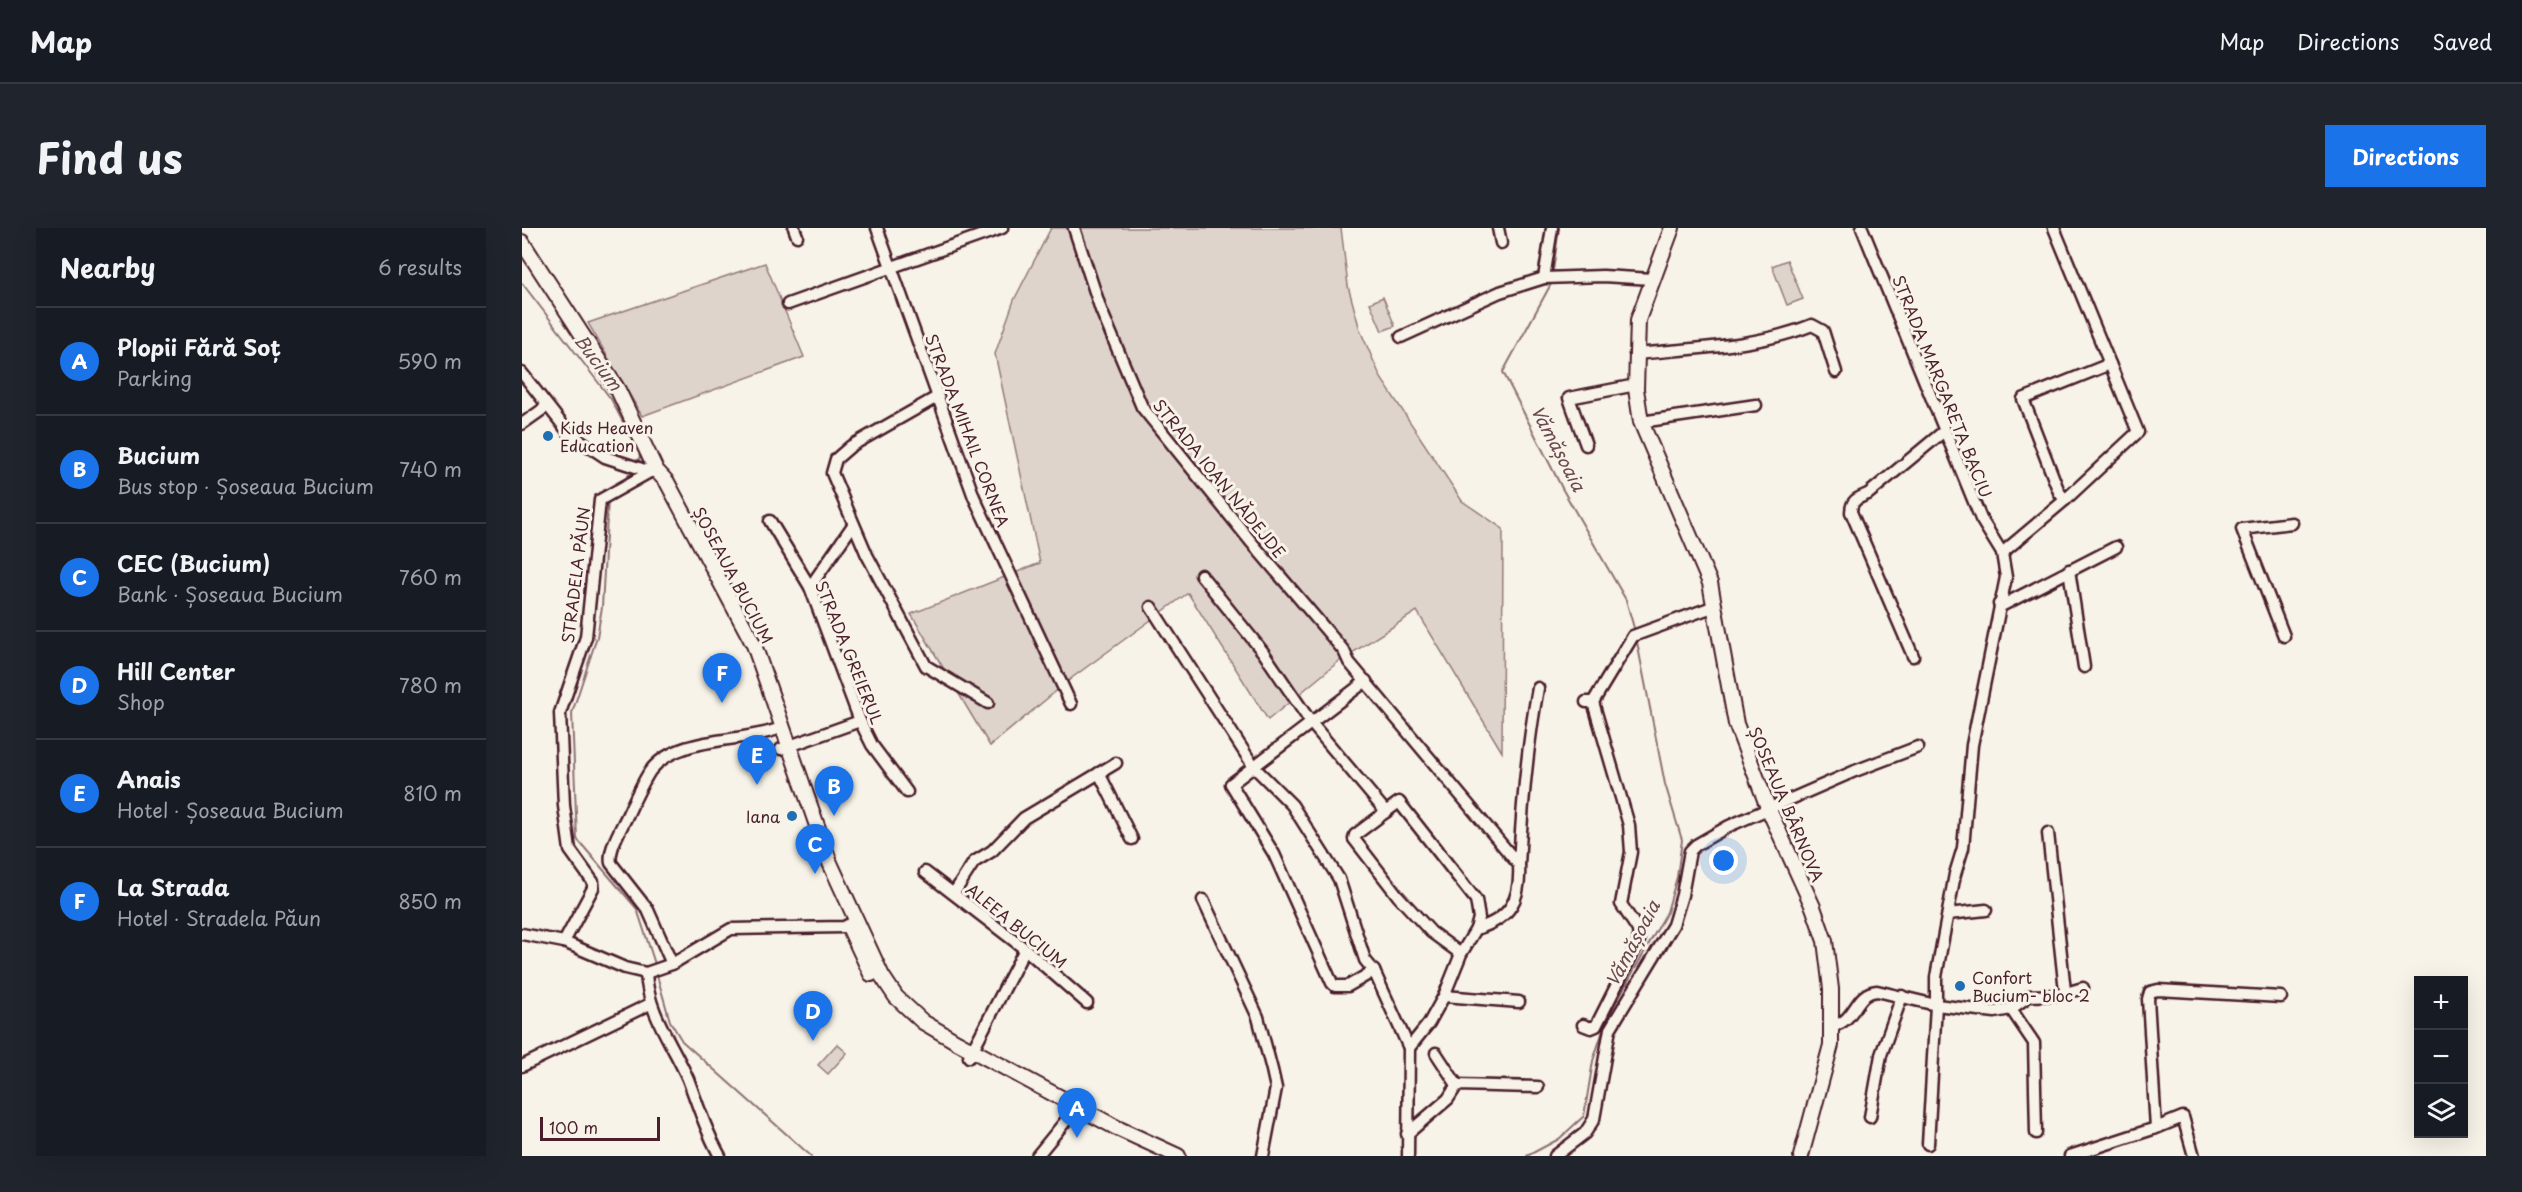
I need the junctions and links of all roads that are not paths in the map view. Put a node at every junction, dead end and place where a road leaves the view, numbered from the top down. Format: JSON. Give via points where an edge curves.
{"nodes":[{"id":1,"x":877,"y":228,"type":"edge"},
{"id":2,"x":1002,"y":228,"type":"edge"},
{"id":3,"x":1074,"y":228,"type":"edge"},
{"id":4,"x":1498,"y":228,"type":"edge"},
{"id":5,"x":1552,"y":228,"type":"edge"},
{"id":6,"x":1672,"y":228,"type":"edge"},
{"id":7,"x":1862,"y":228,"type":"edge"},
{"id":8,"x":2054,"y":228,"type":"edge"},
{"id":9,"x":522,"y":242,"type":"edge"},
{"id":10,"x":1501,"y":243,"type":"dead end"},
{"id":11,"x":892,"y":269,"type":"junction"},
{"id":12,"x":1544,"y":278,"type":"junction"},
{"id":13,"x":1652,"y":279,"type":"junction"},
{"id":14,"x":788,"y":304,"type":"dead end"},
{"id":15,"x":1401,"y":337,"type":"dead end"},
{"id":16,"x":1635,"y":354,"type":"junction"},
{"id":17,"x":2110,"y":364,"type":"junction"},
{"id":18,"x":1836,"y":372,"type":"dead end"},
{"id":19,"x":522,"y":373,"type":"edge"},
{"id":20,"x":1636,"y":385,"type":"junction"},
{"id":21,"x":937,"y":397,"type":"junction"},
{"id":22,"x":1756,"y":405,"type":"dead end"},
{"id":23,"x":546,"y":407,"type":"junction"},
{"id":24,"x":1641,"y":422,"type":"junction"},
{"id":25,"x":522,"y":424,"type":"edge"},
{"id":26,"x":1943,"y":432,"type":"junction"},
{"id":27,"x":1586,"y":445,"type":"dead end"},
{"id":28,"x":652,"y":471,"type":"junction"},
{"id":29,"x":2065,"y":500,"type":"junction"},
{"id":30,"x":770,"y":521,"type":"dead end"},
{"id":31,"x":2292,"y":523,"type":"dead end"},
{"id":32,"x":854,"y":525,"type":"junction"},
{"id":33,"x":2116,"y":547,"type":"dead end"},
{"id":34,"x":2002,"y":553,"type":"junction"},
{"id":35,"x":2069,"y":570,"type":"junction"},
{"id":36,"x":1201,"y":575,"type":"dead end"},
{"id":37,"x":810,"y":587,"type":"junction"},
{"id":38,"x":1999,"y":604,"type":"junction"},
{"id":39,"x":1715,"y":606,"type":"junction"},
{"id":40,"x":1151,"y":607,"type":"dead end"},
{"id":41,"x":2284,"y":636,"type":"dead end"},
{"id":42,"x":1913,"y":656,"type":"dead end"},
{"id":43,"x":2084,"y":667,"type":"dead end"},
{"id":44,"x":1366,"y":681,"type":"junction"},
{"id":45,"x":1538,"y":688,"type":"dead end"},
{"id":46,"x":988,"y":703,"type":"dead end"},
{"id":47,"x":1071,"y":704,"type":"dead end"},
{"id":48,"x":860,"y":721,"type":"junction"},
{"id":49,"x":1312,"y":724,"type":"junction"},
{"id":50,"x":775,"y":730,"type":"junction"},
{"id":51,"x":1918,"y":747,"type":"dead end"},
{"id":52,"x":785,"y":748,"type":"junction"},
{"id":53,"x":1116,"y":763,"type":"dead end"},
{"id":54,"x":1254,"y":766,"type":"junction"},
{"id":55,"x":1100,"y":773,"type":"junction"},
{"id":56,"x":907,"y":792,"type":"dead end"},
{"id":57,"x":1769,"y":810,"type":"junction"},
{"id":58,"x":1386,"y":812,"type":"junction"},
{"id":59,"x":2048,"y":833,"type":"dead end"},
{"id":60,"x":1132,"y":839,"type":"dead end"},
{"id":61,"x":1519,"y":865,"type":"junction"},
{"id":62,"x":926,"y":872,"type":"dead end"},
{"id":63,"x":954,"y":893,"type":"junction"},
{"id":64,"x":1203,"y":900,"type":"dead end"},
{"id":65,"x":1986,"y":910,"type":"dead end"},
{"id":66,"x":1948,"y":915,"type":"junction"},
{"id":67,"x":853,"y":922,"type":"junction"},
{"id":68,"x":1476,"y":929,"type":"junction"},
{"id":69,"x":522,"y":934,"type":"edge"},
{"id":70,"x":564,"y":942,"type":"junction"},
{"id":71,"x":1025,"y":949,"type":"junction"},
{"id":72,"x":1461,"y":954,"type":"junction"},
{"id":73,"x":658,"y":969,"type":"junction"},
{"id":74,"x":1374,"y":971,"type":"junction"},
{"id":75,"x":2083,"y":988,"type":"dead end"},
{"id":76,"x":2065,"y":991,"type":"junction"},
{"id":77,"x":1444,"y":996,"type":"junction"},
{"id":78,"x":1902,"y":996,"type":"junction"},
{"id":79,"x":2281,"y":997,"type":"dead end"},
{"id":80,"x":1519,"y":1002,"type":"dead end"},
{"id":81,"x":1087,"y":1003,"type":"dead end"},
{"id":82,"x":650,"y":1004,"type":"junction"},
{"id":83,"x":1936,"y":1005,"type":"junction"},
{"id":84,"x":2011,"y":1009,"type":"junction"},
{"id":85,"x":1582,"y":1025,"type":"dead end"},
{"id":86,"x":1833,"y":1026,"type":"junction"},
{"id":87,"x":1409,"y":1048,"type":"junction"},
{"id":88,"x":1436,"y":1053,"type":"dead end"},
{"id":89,"x":970,"y":1054,"type":"junction"},
{"id":90,"x":522,"y":1066,"type":"edge"},
{"id":91,"x":1457,"y":1085,"type":"junction"},
{"id":92,"x":1538,"y":1087,"type":"dead end"},
{"id":93,"x":1075,"y":1111,"type":"junction"},
{"id":94,"x":1870,"y":1117,"type":"dead end"},
{"id":95,"x":2156,"y":1128,"type":"junction"},
{"id":96,"x":2036,"y":1133,"type":"dead end"},
{"id":97,"x":1407,"y":1134,"type":"junction"},
{"id":98,"x":1928,"y":1144,"type":"dead end"},
{"id":99,"x":720,"y":1156,"type":"edge"},
{"id":100,"x":1037,"y":1156,"type":"edge"},
{"id":101,"x":1156,"y":1156,"type":"edge"},
{"id":102,"x":1178,"y":1156,"type":"edge"},
{"id":103,"x":1263,"y":1156,"type":"edge"},
{"id":104,"x":1408,"y":1156,"type":"edge"},
{"id":105,"x":1555,"y":1156,"type":"edge"},
{"id":106,"x":1801,"y":1156,"type":"edge"},
{"id":107,"x":2070,"y":1156,"type":"edge"},
{"id":108,"x":2194,"y":1156,"type":"edge"}],
"edges":[{"from":1,"to":11,"type":"street","name":"STRADA MIHAIL CORNEA"},
{"from":2,"to":11,"type":"street"},
{"from":3,"to":44,"type":"street","name":"STRADA IOAN NĂDEJDE","via":[[1101,310],[1142,407]]},
{"from":4,"to":10,"type":"street"},
{"from":5,"to":12,"type":"street"},
{"from":6,"to":13,"type":"main road","name":"ȘOSEAUA BÂRNOVA"},
{"from":7,"to":26,"type":"street","name":"STRADA MARGARETA BACIU"},
{"from":8,"to":17,"type":"street"},
{"from":9,"to":28,"type":"main road","name":"ȘOSEAUA BUCIUM","via":[[618,390]]},
{"from":11,"to":14,"type":"street"},
{"from":11,"to":21,"type":"street","name":"STRADA MIHAIL CORNEA"},
{"from":12,"to":13,"type":"street"},
{"from":12,"to":15,"type":"street","via":[[1500,292]]},
{"from":13,"to":16,"type":"main road","name":"ȘOSEAUA BÂRNOVA","via":[[1638,320]]},
{"from":16,"to":18,"type":"street","via":[[1732,345],[1786,335],[1812,325],[1823,331]]},
{"from":16,"to":20,"type":"main road","name":"ȘOSEAUA BÂRNOVA"},
{"from":17,"to":29,"type":"street","via":[[2138,432]]},
{"from":17,"to":29,"type":"street","via":[[2023,399]]},
{"from":19,"to":23,"type":"street"},
{"from":20,"to":24,"type":"main road","name":"ȘOSEAUA BÂRNOVA"},
{"from":20,"to":27,"type":"street","via":[[1569,398]]},
{"from":21,"to":32,"type":"street","via":[[852,446],[832,464],[834,481]]},
{"from":21,"to":47,"type":"street","name":"STRADA MIHAIL CORNEA","via":[[974,497]]},
{"from":22,"to":24,"type":"street"},
{"from":23,"to":25,"type":"street"},
{"from":23,"to":28,"type":"street","via":[[568,433],[592,450]]},
{"from":24,"to":39,"type":"main road","name":"ȘOSEAUA BÂRNOVA","via":[[1710,583]]},
{"from":26,"to":34,"type":"street","name":"STRADA MARGARETA BACIU","via":[[1981,519]]},
{"from":26,"to":42,"type":"street","via":[[1851,505]]},
{"from":28,"to":50,"type":"main road","name":"ȘOSEAUA BUCIUM","via":[[746,648]]},
{"from":28,"to":52,"type":"main road","name":"ȘOSEAUA BUCIUM","via":[[667,482],[754,645]]},
{"from":28,"to":70,"type":"street","name":"STRADELA PĂUN","via":[[600,500],[586,637],[560,713],[570,850],[592,878],[593,888]]},
{"from":29,"to":34,"type":"street"},
{"from":30,"to":37,"type":"street","name":"STRADA GREIERUL"},
{"from":31,"to":41,"type":"street","via":[[2242,529]]},
{"from":32,"to":37,"type":"street"},
{"from":32,"to":46,"type":"street","via":[[926,666]]},
{"from":33,"to":35,"type":"street"},
{"from":34,"to":38,"type":"street","via":[[2006,577]]},
{"from":35,"to":38,"type":"street"},
{"from":35,"to":43,"type":"street"},
{"from":36,"to":49,"type":"street","via":[[1263,652]]},
{"from":37,"to":48,"type":"street","name":"STRADA GREIERUL"},
{"from":38,"to":66,"type":"street","via":[[1972,745],[1963,848]]},
{"from":39,"to":57,"type":"main road","name":"ȘOSEAUA BÂRNOVA","via":[[1732,712]]},
{"from":39,"to":85,"type":"street","via":[[1633,636],[1589,702],[1629,825],[1630,852],[1621,904],[1638,930],[1640,941],[1596,1026]]},
{"from":40,"to":54,"type":"street"},
{"from":44,"to":49,"type":"street"},
{"from":44,"to":61,"type":"street","name":"STRADA IOAN NĂDEJDE"},
{"from":45,"to":61,"type":"street","via":[[1522,798]]},
{"from":48,"to":52,"type":"street"},
{"from":48,"to":56,"type":"street","name":"STRADA GREIERUL","via":[[872,745]]},
{"from":49,"to":54,"type":"street"},
{"from":49,"to":58,"type":"street"},
{"from":50,"to":52,"type":"main road","name":"ȘOSEAUA BUCIUM"},
{"from":50,"to":73,"type":"street","via":[[698,745],[664,758],[651,770],[620,832],[611,863],[648,910]]},
{"from":51,"to":57,"type":"street"},
{"from":52,"to":67,"type":"main road","name":"ȘOSEAUA BUCIUM","via":[[816,848]]},
{"from":53,"to":55,"type":"street"},
{"from":54,"to":74,"type":"street","via":[[1292,805],[1339,879],[1358,943]]},
{"from":54,"to":74,"type":"street","via":[[1231,784],[1274,854],[1332,983],[1348,986]]},
{"from":55,"to":60,"type":"street"},
{"from":55,"to":63,"type":"street","via":[[1017,824],[993,851],[974,862]]},
{"from":57,"to":86,"type":"main road","name":"ȘOSEAUA BÂRNOVA","via":[[1825,941]]},
{"from":57,"to":105,"type":"street","via":[[1709,836],[1690,851],[1673,924],[1610,1029],[1594,1119],[1585,1133]]},
{"from":58,"to":68,"type":"street","via":[[1399,802],[1476,900]]},
{"from":58,"to":72,"type":"street","via":[[1355,835],[1356,844],[1431,932]]},
{"from":59,"to":76,"type":"street"},
{"from":61,"to":68,"type":"street","via":[[1515,903],[1499,919]]},
{"from":62,"to":63,"type":"street","name":"ALEEA BUCIUM"},
{"from":63,"to":71,"type":"street","name":"ALEEA BUCIUM"},
{"from":64,"to":103,"type":"street","via":[[1257,1017],[1272,1070],[1276,1088]]},
{"from":65,"to":66,"type":"street"},
{"from":66,"to":83,"type":"street","via":[[1936,977]]},
{"from":67,"to":73,"type":"street","via":[[844,927],[731,930]]},
{"from":67,"to":89,"type":"main road","name":"ȘOSEAUA BUCIUM","via":[[860,953],[888,1001],[920,1030]]},
{"from":68,"to":72,"type":"street"},
{"from":69,"to":70,"type":"street"},
{"from":70,"to":73,"type":"street","via":[[624,968]]},
{"from":71,"to":81,"type":"street","name":"ALEEA BUCIUM"},
{"from":71,"to":89,"type":"street"},
{"from":72,"to":77,"type":"street"},
{"from":73,"to":82,"type":"street","via":[[647,994]]},
{"from":74,"to":87,"type":"street"},
{"from":75,"to":76,"type":"street"},
{"from":76,"to":84,"type":"street","via":[[2029,996]]},
{"from":77,"to":80,"type":"street"},
{"from":77,"to":87,"type":"street"},
{"from":78,"to":83,"type":"street"},
{"from":78,"to":86,"type":"street","via":[[1870,991],[1847,1021]]},
{"from":78,"to":94,"type":"street","via":[[1881,1055]]},
{"from":79,"to":95,"type":"street","via":[[2150,992]]},
{"from":82,"to":90,"type":"street"},
{"from":82,"to":99,"type":"street"},
{"from":83,"to":84,"type":"street"},
{"from":83,"to":98,"type":"street"},
{"from":84,"to":96,"type":"street","via":[[2034,1043]]},
{"from":86,"to":106,"type":"main road","name":"ȘOSEAUA BÂRNOVA"},
{"from":87,"to":97,"type":"street"},
{"from":88,"to":91,"type":"street"},
{"from":89,"to":93,"type":"main road","name":"ȘOSEAUA BUCIUM"},
{"from":91,"to":92,"type":"street"},
{"from":91,"to":97,"type":"street","via":[[1448,1099]]},
{"from":93,"to":100,"type":"street"},
{"from":93,"to":101,"type":"main road","name":"ȘOSEAUA BUCIUM"},
{"from":93,"to":102,"type":"main road","name":"ȘOSEAUA BUCIUM"},
{"from":95,"to":107,"type":"street"},
{"from":95,"to":108,"type":"street","via":[[2183,1117]]},
{"from":97,"to":104,"type":"street"}]}
